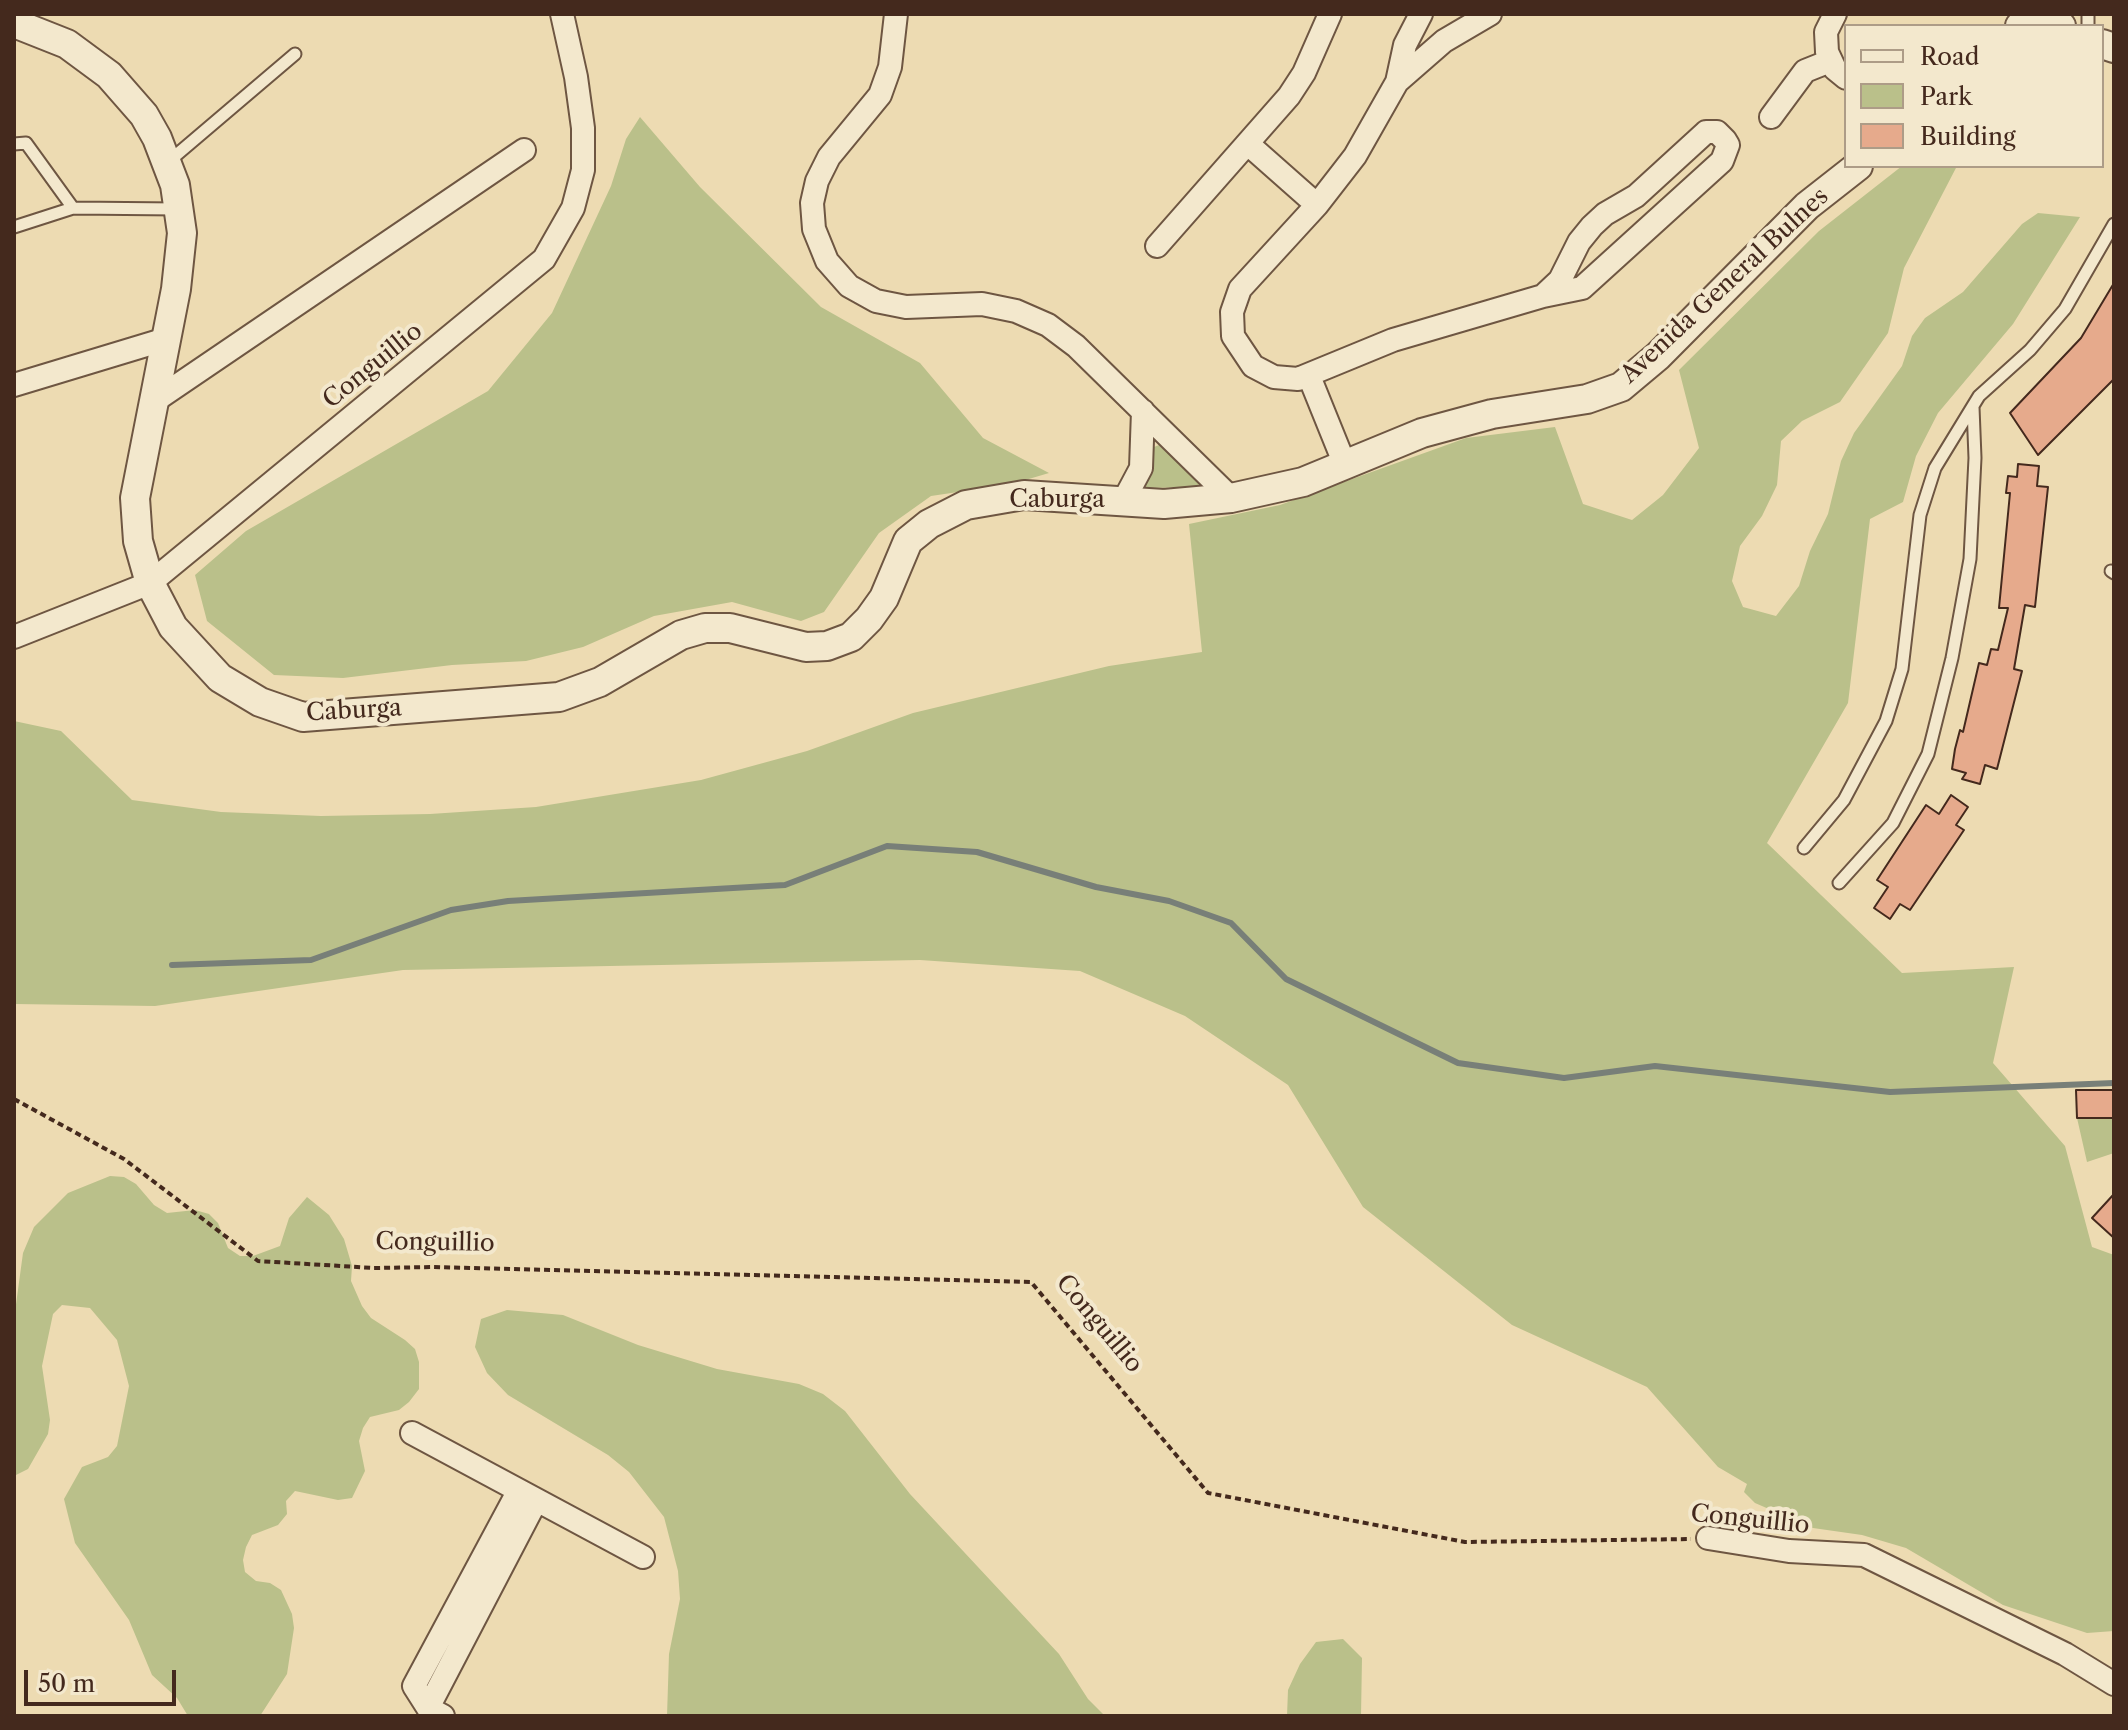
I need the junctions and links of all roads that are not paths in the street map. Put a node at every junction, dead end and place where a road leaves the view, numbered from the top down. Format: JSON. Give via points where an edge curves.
{"nodes":[{"id":1,"x":562,"y":14,"type":"edge"},
{"id":2,"x":1330,"y":14,"type":"edge"},
{"id":3,"x":1421,"y":14,"type":"edge"},
{"id":4,"x":1490,"y":14,"type":"edge"},
{"id":5,"x":1835,"y":14,"type":"edge"},
{"id":6,"x":893,"y":17,"type":"edge"},
{"id":7,"x":14,"y":23,"type":"edge"},
{"id":8,"x":295,"y":54,"type":"dead end"},
{"id":9,"x":1830,"y":61,"type":"junction"},
{"id":10,"x":1844,"y":76,"type":"edge"},
{"id":11,"x":1397,"y":82,"type":"junction"},
{"id":12,"x":1771,"y":117,"type":"dead end"},
{"id":13,"x":14,"y":144,"type":"edge"},
{"id":14,"x":1248,"y":144,"type":"junction"},
{"id":15,"x":524,"y":150,"type":"dead end"},
{"id":16,"x":168,"y":162,"type":"junction"},
{"id":17,"x":1855,"y":168,"type":"edge"},
{"id":18,"x":1317,"y":205,"type":"junction"},
{"id":19,"x":73,"y":208,"type":"junction"},
{"id":20,"x":180,"y":209,"type":"junction"},
{"id":21,"x":2114,"y":224,"type":"edge"},
{"id":22,"x":14,"y":227,"type":"edge"},
{"id":23,"x":1157,"y":246,"type":"dead end"},
{"id":24,"x":1543,"y":296,"type":"junction"},
{"id":25,"x":166,"y":339,"type":"junction"},
{"id":26,"x":1309,"y":376,"type":"junction"},
{"id":27,"x":14,"y":385,"type":"edge"},
{"id":28,"x":153,"y":402,"type":"junction"},
{"id":29,"x":1973,"y":407,"type":"junction"},
{"id":30,"x":1143,"y":411,"type":"junction"},
{"id":31,"x":1345,"y":465,"type":"junction"},
{"id":32,"x":1231,"y":498,"type":"junction"},
{"id":33,"x":1124,"y":500,"type":"junction"},
{"id":34,"x":150,"y":583,"type":"junction"},
{"id":35,"x":14,"y":637,"type":"edge"},
{"id":36,"x":1804,"y":848,"type":"dead end"},
{"id":37,"x":1839,"y":883,"type":"dead end"},
{"id":38,"x":412,"y":1433,"type":"dead end"},
{"id":39,"x":527,"y":1497,"type":"junction"},
{"id":40,"x":1708,"y":1538,"type":"road end"},
{"id":41,"x":643,"y":1557,"type":"dead end"},
{"id":42,"x":2114,"y":1684,"type":"edge"},
{"id":43,"x":435,"y":1712,"type":"edge"}],
"edges":[{"from":1,"to":34,"type":"street","name":"Conguillio","via":[[584,149],[573,208],[550,251]]},
{"from":2,"to":14,"type":"street","via":[[1304,73]]},
{"from":3,"to":11,"type":"street","via":[[1405,45]]},
{"from":4,"to":11,"type":"street","via":[[1444,41]]},
{"from":5,"to":9,"type":"street","via":[[1825,42]]},
{"from":6,"to":30,"type":"street","via":[[890,67],[880,95],[829,157],[817,181],[814,229],[827,261],[849,286],[890,305],[982,304],[1032,317],[1076,346]]},
{"from":7,"to":16,"type":"street","name":"Caburga","via":[[67,44],[109,75],[144,115]]},
{"from":8,"to":16,"type":"lane"},
{"from":9,"to":10,"type":"street"},
{"from":9,"to":12,"type":"street","via":[[1805,71]]},
{"from":11,"to":18,"type":"street","via":[[1355,156]]},
{"from":13,"to":19,"type":"lane","via":[[26,143]]},
{"from":14,"to":18,"type":"street"},
{"from":14,"to":23,"type":"street"},
{"from":15,"to":28,"type":"street"},
{"from":16,"to":20,"type":"street","name":"Caburga"},
{"from":17,"to":31,"type":"street","name":"Avenida General Bulnes","via":[[1807,206],[1621,387],[1587,399],[1492,414],[1422,433]]},
{"from":18,"to":26,"type":"street","via":[[1240,289],[1231,324],[1238,347],[1263,373],[1286,379]]},
{"from":19,"to":20,"type":"lane"},
{"from":19,"to":22,"type":"lane"},
{"from":20,"to":25,"type":"street","name":"Caburga","via":[[176,289]]},
{"from":21,"to":29,"type":"lane","via":[[2065,309]]},
{"from":24,"to":24,"type":"street","via":[[1582,288],[1609,266],[1722,161],[1728,145],[1721,135],[1701,135],[1636,196],[1605,214]]},
{"from":24,"to":26,"type":"street","via":[[1393,340]]},
{"from":25,"to":27,"type":"street"},
{"from":25,"to":28,"type":"street","name":"Caburga"},
{"from":26,"to":31,"type":"street"},
{"from":28,"to":34,"type":"street","name":"Caburga","via":[[135,498],[138,541]]},
{"from":29,"to":36,"type":"lane","via":[[1946,445],[1926,491],[1902,669],[1886,721],[1861,774]]},
{"from":29,"to":37,"type":"lane","via":[[1970,559],[1928,754],[1893,823]]},
{"from":30,"to":32,"type":"street"},
{"from":30,"to":33,"type":"street","via":[[1141,468]]},
{"from":31,"to":32,"type":"street","name":"Avenida General Bulnes","via":[[1303,482]]},
{"from":32,"to":33,"type":"street","name":"Avenida General Bulnes","via":[[1164,504]]},
{"from":33,"to":34,"type":"street","name":"Caburga","via":[[1024,495],[966,505],[908,541],[884,598],[861,629],[839,643],[806,647],[730,628],[705,628],[559,697],[303,717],[260,702],[220,678],[173,627]]},
{"from":34,"to":35,"type":"street","name":"Conguillio"},
{"from":38,"to":39,"type":"street"},
{"from":39,"to":41,"type":"street"},
{"from":39,"to":43,"type":"street"},
{"from":40,"to":42,"type":"street","name":"Conguillio","via":[[1789,1551],[1864,1555],[2065,1654]]}]}
